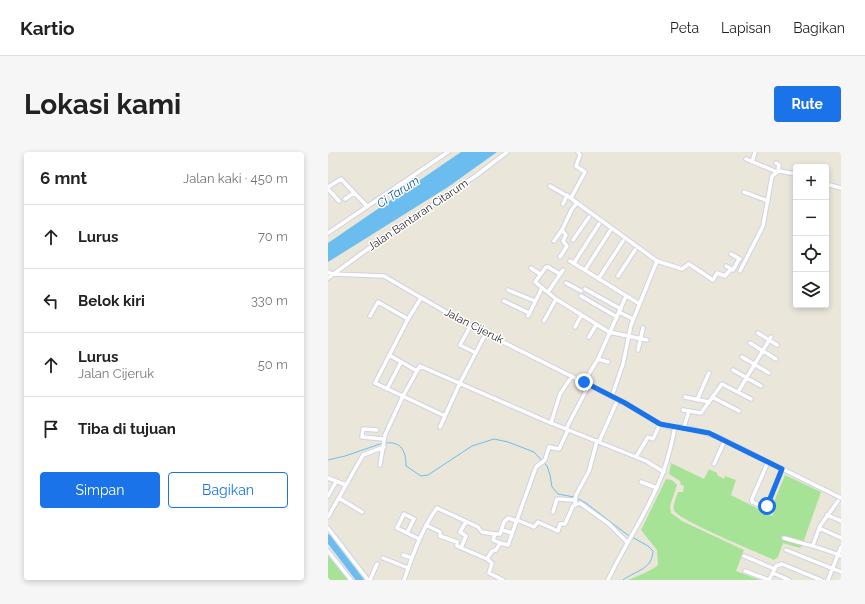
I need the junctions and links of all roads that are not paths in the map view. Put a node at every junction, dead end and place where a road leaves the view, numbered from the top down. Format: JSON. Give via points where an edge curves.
{"nodes":[{"id":1,"x":448,"y":152,"type":"edge"},
{"id":2,"x":507,"y":152,"type":"edge"},
{"id":3,"x":578,"y":152,"type":"edge"},
{"id":4,"x":755,"y":152,"type":"edge"},
{"id":5,"x":746,"y":159,"type":"dead end"},
{"id":6,"x":752,"y":162,"type":"junction"},
{"id":7,"x":776,"y":163,"type":"dead end"},
{"id":8,"x":777,"y":171,"type":"junction"},
{"id":9,"x":793,"y":174,"type":"edge"},
{"id":10,"x":829,"y":185,"type":"edge"},
{"id":11,"x":550,"y":186,"type":"dead end"},
{"id":12,"x":328,"y":188,"type":"edge"},
{"id":13,"x":841,"y":188,"type":"edge"},
{"id":14,"x":744,"y":192,"type":"dead end"},
{"id":15,"x":354,"y":193,"type":"junction"},
{"id":16,"x":567,"y":195,"type":"junction"},
{"id":17,"x":571,"y":198,"type":"junction"},
{"id":18,"x":345,"y":199,"type":"dead end"},
{"id":19,"x":339,"y":201,"type":"dead end"},
{"id":20,"x":768,"y":201,"type":"junction"},
{"id":21,"x":577,"y":203,"type":"junction"},
{"id":22,"x":563,"y":204,"type":"dead end"},
{"id":23,"x":367,"y":206,"type":"junction"},
{"id":24,"x":589,"y":217,"type":"dead end"},
{"id":25,"x":599,"y":224,"type":"dead end"},
{"id":26,"x":562,"y":230,"type":"junction"},
{"id":27,"x":610,"y":231,"type":"dead end"},
{"id":28,"x":328,"y":233,"type":"edge"},
{"id":29,"x":557,"y":237,"type":"junction"},
{"id":30,"x":573,"y":240,"type":"dead end"},
{"id":31,"x":554,"y":241,"type":"dead end"},
{"id":32,"x":563,"y":241,"type":"junction"},
{"id":33,"x":623,"y":241,"type":"dead end"},
{"id":34,"x":635,"y":250,"type":"dead end"},
{"id":35,"x":731,"y":254,"type":"dead end"},
{"id":36,"x":560,"y":257,"type":"dead end"},
{"id":37,"x":739,"y":259,"type":"junction"},
{"id":38,"x":570,"y":260,"type":"dead end"},
{"id":39,"x":657,"y":261,"type":"junction"},
{"id":40,"x":745,"y":262,"type":"junction"},
{"id":41,"x":574,"y":263,"type":"junction"},
{"id":42,"x":726,"y":266,"type":"dead end"},
{"id":43,"x":531,"y":268,"type":"dead end"},
{"id":44,"x":730,"y":269,"type":"junction"},
{"id":45,"x":563,"y":270,"type":"dead end"},
{"id":46,"x":585,"y":270,"type":"junction"},
{"id":47,"x":740,"y":271,"type":"dead end"},
{"id":48,"x":330,"y":273,"type":"edge"},
{"id":49,"x":540,"y":274,"type":"junction"},
{"id":50,"x":560,"y":274,"type":"junction"},
{"id":51,"x":618,"y":276,"type":"dead end"},
{"id":52,"x":328,"y":278,"type":"edge"},
{"id":53,"x":599,"y":278,"type":"junction"},
{"id":54,"x":566,"y":282,"type":"dead end"},
{"id":55,"x":542,"y":288,"type":"junction"},
{"id":56,"x":585,"y":289,"type":"dead end"},
{"id":57,"x":508,"y":290,"type":"dead end"},
{"id":58,"x":581,"y":291,"type":"dead end"},
{"id":59,"x":548,"y":292,"type":"junction"},
{"id":60,"x":581,"y":296,"type":"dead end"},
{"id":61,"x":626,"y":296,"type":"junction"},
{"id":62,"x":421,"y":298,"type":"junction"},
{"id":63,"x":556,"y":299,"type":"junction"},
{"id":64,"x":504,"y":301,"type":"dead end"},
{"id":65,"x":535,"y":301,"type":"junction"},
{"id":66,"x":638,"y":303,"type":"dead end"},
{"id":67,"x":620,"y":310,"type":"junction"},
{"id":68,"x":370,"y":316,"type":"dead end"},
{"id":69,"x":581,"y":316,"type":"junction"},
{"id":70,"x":617,"y":316,"type":"junction"},
{"id":71,"x":631,"y":318,"type":"dead end"},
{"id":72,"x":408,"y":319,"type":"junction"},
{"id":73,"x":544,"y":321,"type":"dead end"},
{"id":74,"x":471,"y":325,"type":"junction"},
{"id":75,"x":596,"y":325,"type":"junction"},
{"id":76,"x":575,"y":327,"type":"dead end"},
{"id":77,"x":643,"y":328,"type":"dead end"},
{"id":78,"x":609,"y":332,"type":"junction"},
{"id":79,"x":486,"y":333,"type":"junction"},
{"id":80,"x":758,"y":333,"type":"dead end"},
{"id":81,"x":629,"y":336,"type":"junction"},
{"id":82,"x":589,"y":337,"type":"dead end"},
{"id":83,"x":770,"y":338,"type":"junction"},
{"id":84,"x":641,"y":339,"type":"junction"},
{"id":85,"x":647,"y":340,"type":"dead end"},
{"id":86,"x":750,"y":343,"type":"dead end"},
{"id":87,"x":777,"y":345,"type":"dead end"},
{"id":88,"x":638,"y":350,"type":"dead end"},
{"id":89,"x":763,"y":351,"type":"junction"},
{"id":90,"x":476,"y":352,"type":"junction"},
{"id":91,"x":389,"y":355,"type":"junction"},
{"id":92,"x":742,"y":357,"type":"dead end"},
{"id":93,"x":776,"y":358,"type":"dead end"},
{"id":94,"x":598,"y":359,"type":"junction"},
{"id":95,"x":400,"y":362,"type":"junction"},
{"id":96,"x":608,"y":362,"type":"dead end"},
{"id":97,"x":755,"y":365,"type":"junction"},
{"id":98,"x":733,"y":370,"type":"dead end"},
{"id":99,"x":417,"y":371,"type":"junction"},
{"id":100,"x":709,"y":373,"type":"dead end"},
{"id":101,"x":769,"y":373,"type":"dead end"},
{"id":102,"x":572,"y":376,"type":"junction"},
{"id":103,"x":746,"y":378,"type":"junction"},
{"id":104,"x":584,"y":382,"type":"junction"},
{"id":105,"x":459,"y":384,"type":"junction"},
{"id":106,"x":589,"y":385,"type":"junction"},
{"id":107,"x":761,"y":386,"type":"dead end"},
{"id":108,"x":387,"y":389,"type":"junction"},
{"id":109,"x":738,"y":392,"type":"junction"},
{"id":110,"x":403,"y":396,"type":"junction"},
{"id":111,"x":612,"y":396,"type":"junction"},
{"id":112,"x":685,"y":397,"type":"dead end"},
{"id":113,"x":712,"y":397,"type":"junction"},
{"id":114,"x":618,"y":399,"type":"junction"},
{"id":115,"x":751,"y":399,"type":"dead end"},
{"id":116,"x":698,"y":400,"type":"junction"},
{"id":117,"x":709,"y":402,"type":"junction"},
{"id":118,"x":683,"y":410,"type":"dead end"},
{"id":119,"x":739,"y":410,"type":"dead end"},
{"id":120,"x":689,"y":411,"type":"junction"},
{"id":121,"x":445,"y":416,"type":"junction"},
{"id":122,"x":550,"y":423,"type":"junction"},
{"id":123,"x":660,"y":424,"type":"junction"},
{"id":124,"x":440,"y":427,"type":"dead end"},
{"id":125,"x":675,"y":427,"type":"junction"},
{"id":126,"x":684,"y":427,"type":"junction"},
{"id":127,"x":567,"y":429,"type":"junction"},
{"id":128,"x":377,"y":430,"type":"dead end"},
{"id":129,"x":384,"y":440,"type":"junction"},
{"id":130,"x":725,"y":440,"type":"junction"},
{"id":131,"x":598,"y":442,"type":"junction"},
{"id":132,"x":384,"y":446,"type":"junction"},
{"id":133,"x":636,"y":457,"type":"junction"},
{"id":134,"x":646,"y":461,"type":"junction"},
{"id":135,"x":768,"y":462,"type":"junction"},
{"id":136,"x":714,"y":464,"type":"dead end"},
{"id":137,"x":380,"y":465,"type":"dead end"},
{"id":138,"x":644,"y":466,"type":"dead end"},
{"id":139,"x":782,"y":469,"type":"junction"},
{"id":140,"x":664,"y":472,"type":"junction"},
{"id":141,"x":328,"y":478,"type":"edge"},
{"id":142,"x":336,"y":482,"type":"junction"},
{"id":143,"x":641,"y":482,"type":"dead end"},
{"id":144,"x":346,"y":485,"type":"junction"},
{"id":145,"x":657,"y":488,"type":"junction"},
{"id":146,"x":328,"y":496,"type":"edge"},
{"id":147,"x":339,"y":498,"type":"junction"},
{"id":148,"x":841,"y":498,"type":"edge"},
{"id":149,"x":575,"y":500,"type":"junction"},
{"id":150,"x":838,"y":502,"type":"dead end"},
{"id":151,"x":362,"y":512,"type":"dead end"},
{"id":152,"x":553,"y":512,"type":"dead end"},
{"id":153,"x":827,"y":515,"type":"junction"},
{"id":154,"x":328,"y":517,"type":"edge"},
{"id":155,"x":517,"y":520,"type":"junction"},
{"id":156,"x":841,"y":521,"type":"edge"},
{"id":157,"x":466,"y":522,"type":"junction"},
{"id":158,"x":426,"y":525,"type":"junction"},
{"id":159,"x":328,"y":528,"type":"edge"},
{"id":160,"x":819,"y":528,"type":"junction"},
{"id":161,"x":502,"y":530,"type":"junction"},
{"id":162,"x":407,"y":533,"type":"junction"},
{"id":163,"x":512,"y":533,"type":"junction"},
{"id":164,"x":495,"y":534,"type":"junction"},
{"id":165,"x":784,"y":538,"type":"dead end"},
{"id":166,"x":841,"y":538,"type":"edge"},
{"id":167,"x":419,"y":539,"type":"junction"},
{"id":168,"x":627,"y":541,"type":"junction"},
{"id":169,"x":500,"y":543,"type":"junction"},
{"id":170,"x":813,"y":545,"type":"junction"},
{"id":171,"x":841,"y":547,"type":"edge"},
{"id":172,"x":461,"y":548,"type":"junction"},
{"id":173,"x":786,"y":550,"type":"dead end"},
{"id":174,"x":328,"y":551,"type":"edge"},
{"id":175,"x":403,"y":555,"type":"dead end"},
{"id":176,"x":840,"y":555,"type":"edge"},
{"id":177,"x":744,"y":556,"type":"dead end"},
{"id":178,"x":383,"y":558,"type":"dead end"},
{"id":179,"x":412,"y":558,"type":"junction"},
{"id":180,"x":487,"y":560,"type":"junction"},
{"id":181,"x":377,"y":564,"type":"dead end"},
{"id":182,"x":408,"y":568,"type":"junction"},
{"id":183,"x":775,"y":569,"type":"junction"},
{"id":184,"x":833,"y":569,"type":"junction"},
{"id":185,"x":745,"y":571,"type":"dead end"},
{"id":186,"x":841,"y":572,"type":"edge"},
{"id":187,"x":773,"y":573,"type":"junction"},
{"id":188,"x":351,"y":580,"type":"edge"},
{"id":189,"x":369,"y":580,"type":"edge"},
{"id":190,"x":404,"y":580,"type":"edge"},
{"id":191,"x":503,"y":580,"type":"edge"},
{"id":192,"x":608,"y":580,"type":"edge"},
{"id":193,"x":789,"y":580,"type":"edge"},
{"id":194,"x":821,"y":580,"type":"edge"},
{"id":195,"x":828,"y":580,"type":"edge"}],
"edges":[{"from":1,"to":23,"type":"street"},
{"from":2,"to":48,"type":"street","name":"Jalan Bantaran Citarum","via":[[477,175]]},
{"from":3,"to":17,"type":"street","via":[[580,155],[576,165],[585,172]]},
{"from":4,"to":6,"type":"street"},
{"from":5,"to":6,"type":"street"},
{"from":6,"to":8,"type":"street"},
{"from":7,"to":8,"type":"street","via":[[779,165]]},
{"from":8,"to":9,"type":"street"},
{"from":8,"to":20,"type":"street","via":[[772,179]]},
{"from":10,"to":13,"type":"street"},
{"from":11,"to":16,"type":"street"},
{"from":12,"to":15,"type":"street","via":[[340,179]]},
{"from":12,"to":19,"type":"street"},
{"from":14,"to":20,"type":"street"},
{"from":15,"to":18,"type":"street"},
{"from":15,"to":23,"type":"street"},
{"from":16,"to":17,"type":"street"},
{"from":16,"to":22,"type":"street"},
{"from":17,"to":21,"type":"street"},
{"from":20,"to":40,"type":"street","via":[[763,226]]},
{"from":21,"to":26,"type":"street"},
{"from":21,"to":39,"type":"street"},
{"from":23,"to":28,"type":"street"},
{"from":24,"to":30,"type":"street"},
{"from":25,"to":41,"type":"street"},
{"from":26,"to":29,"type":"street"},
{"from":26,"to":32,"type":"street","via":[[566,236]]},
{"from":27,"to":46,"type":"street"},
{"from":29,"to":31,"type":"street"},
{"from":29,"to":32,"type":"street"},
{"from":32,"to":36,"type":"street","via":[[567,246]]},
{"from":33,"to":53,"type":"street"},
{"from":34,"to":51,"type":"street"},
{"from":35,"to":37,"type":"street"},
{"from":37,"to":40,"type":"street"},
{"from":37,"to":44,"type":"street","via":[[734,269]]},
{"from":38,"to":41,"type":"street"},
{"from":39,"to":44,"type":"street","via":[[680,269],[689,264],[713,280],[716,274],[725,276]]},
{"from":39,"to":81,"type":"street"},
{"from":40,"to":47,"type":"street"},
{"from":41,"to":46,"type":"street"},
{"from":42,"to":44,"type":"street"},
{"from":43,"to":49,"type":"street"},
{"from":45,"to":50,"type":"street"},
{"from":46,"to":53,"type":"street"},
{"from":48,"to":52,"type":"street","name":"Jalan Bantaran Citarum"},
{"from":48,"to":62,"type":"street","name":"Jalan Cijeruk","via":[[380,274]]},
{"from":49,"to":50,"type":"street","via":[[547,267]]},
{"from":49,"to":55,"type":"street","via":[[535,282]]},
{"from":50,"to":59,"type":"street"},
{"from":53,"to":61,"type":"street"},
{"from":54,"to":58,"type":"street"},
{"from":55,"to":59,"type":"street"},
{"from":55,"to":65,"type":"street"},
{"from":56,"to":67,"type":"street"},
{"from":57,"to":65,"type":"street"},
{"from":59,"to":63,"type":"street"},
{"from":60,"to":70,"type":"street"},
{"from":61,"to":66,"type":"street"},
{"from":61,"to":67,"type":"street"},
{"from":62,"to":72,"type":"street"},
{"from":62,"to":74,"type":"street","name":"Jalan Cijeruk"},
{"from":63,"to":69,"type":"street"},
{"from":63,"to":73,"type":"street"},
{"from":64,"to":65,"type":"street","via":[[528,314]]},
{"from":67,"to":70,"type":"street"},
{"from":67,"to":71,"type":"street"},
{"from":68,"to":72,"type":"street","via":[[380,302]]},
{"from":69,"to":75,"type":"street"},
{"from":69,"to":76,"type":"street"},
{"from":70,"to":78,"type":"street"},
{"from":72,"to":91,"type":"street"},
{"from":74,"to":79,"type":"street","name":"Jalan Cijeruk"},
{"from":74,"to":90,"type":"street","via":[[460,345]]},
{"from":75,"to":78,"type":"street"},
{"from":75,"to":82,"type":"street"},
{"from":77,"to":84,"type":"street"},
{"from":78,"to":81,"type":"street"},
{"from":78,"to":94,"type":"street"},
{"from":79,"to":90,"type":"street"},
{"from":79,"to":102,"type":"street","name":"Jalan Cijeruk"},
{"from":80,"to":83,"type":"street"},
{"from":81,"to":84,"type":"street"},
{"from":81,"to":111,"type":"street"},
{"from":83,"to":87,"type":"street"},
{"from":83,"to":89,"type":"street"},
{"from":84,"to":85,"type":"street"},
{"from":84,"to":88,"type":"street"},
{"from":86,"to":89,"type":"street"},
{"from":89,"to":93,"type":"street"},
{"from":89,"to":97,"type":"street"},
{"from":90,"to":105,"type":"street"},
{"from":91,"to":95,"type":"street"},
{"from":91,"to":108,"type":"street","via":[[375,383]]},
{"from":92,"to":97,"type":"street"},
{"from":94,"to":96,"type":"street"},
{"from":94,"to":104,"type":"street"},
{"from":95,"to":99,"type":"street"},
{"from":95,"to":108,"type":"street"},
{"from":97,"to":101,"type":"street"},
{"from":97,"to":103,"type":"street"},
{"from":98,"to":103,"type":"street"},
{"from":99,"to":105,"type":"street","via":[[420,366]]},
{"from":99,"to":110,"type":"street"},
{"from":100,"to":116,"type":"street"},
{"from":102,"to":104,"type":"street","name":"Jalan Cijeruk"},
{"from":102,"to":122,"type":"street","via":[[560,394]]},
{"from":103,"to":107,"type":"street"},
{"from":103,"to":109,"type":"street"},
{"from":104,"to":106,"type":"street","name":"Jalan Cijeruk"},
{"from":105,"to":121,"type":"street"},
{"from":105,"to":122,"type":"street"},
{"from":106,"to":111,"type":"street","name":"Jalan Cijeruk"},
{"from":106,"to":127,"type":"street"},
{"from":108,"to":110,"type":"street"},
{"from":109,"to":113,"type":"street","via":[[722,384]]},
{"from":109,"to":115,"type":"street"},
{"from":110,"to":121,"type":"street"},
{"from":110,"to":129,"type":"street"},
{"from":111,"to":114,"type":"street","name":"Jalan Cijeruk"},
{"from":112,"to":116,"type":"street"},
{"from":113,"to":117,"type":"street"},
{"from":113,"to":119,"type":"street"},
{"from":114,"to":123,"type":"street","name":"Jalan Cijeruk"},
{"from":114,"to":131,"type":"street"},
{"from":116,"to":117,"type":"street"},
{"from":117,"to":120,"type":"street","via":[[700,414]]},
{"from":118,"to":120,"type":"street"},
{"from":120,"to":126,"type":"street"},
{"from":121,"to":124,"type":"street"},
{"from":122,"to":127,"type":"street"},
{"from":123,"to":125,"type":"street","name":"Jalan Cijeruk"},
{"from":123,"to":133,"type":"street","via":[[653,439],[648,437]]},
{"from":125,"to":126,"type":"street","name":"Jalan Cijeruk"},
{"from":125,"to":140,"type":"street"},
{"from":126,"to":130,"type":"street","name":"Jalan Cijeruk"},
{"from":127,"to":131,"type":"street"},
{"from":127,"to":155,"type":"street","via":[[559,449],[549,447],[542,462],[536,467]]},
{"from":128,"to":129,"type":"street","via":[[363,429],[362,437]]},
{"from":129,"to":132,"type":"street"},
{"from":130,"to":135,"type":"street","name":"Jalan Cijeruk"},
{"from":130,"to":136,"type":"street"},
{"from":131,"to":133,"type":"street"},
{"from":131,"to":149,"type":"street","via":[[590,471]]},
{"from":132,"to":137,"type":"street"},
{"from":132,"to":144,"type":"street","via":[[364,454]]},
{"from":133,"to":134,"type":"street"},
{"from":134,"to":138,"type":"street"},
{"from":134,"to":140,"type":"street"},
{"from":135,"to":139,"type":"street","name":"Jalan Cijeruk"},
{"from":135,"to":139,"type":"street","via":[[752,502],[764,506],[768,504]]},
{"from":139,"to":148,"type":"street","name":"Jalan Cijeruk"},
{"from":140,"to":145,"type":"street"},
{"from":141,"to":142,"type":"street"},
{"from":142,"to":144,"type":"street"},
{"from":142,"to":146,"type":"street"},
{"from":143,"to":145,"type":"street"},
{"from":144,"to":147,"type":"street"},
{"from":145,"to":168,"type":"street"},
{"from":147,"to":151,"type":"street"},
{"from":147,"to":154,"type":"street"},
{"from":149,"to":152,"type":"street","via":[[557,499]]},
{"from":149,"to":155,"type":"street","via":[[565,524],[560,524],[558,530],[538,522],[534,527]]},
{"from":149,"to":168,"type":"street"},
{"from":150,"to":153,"type":"street"},
{"from":153,"to":156,"type":"street"},
{"from":153,"to":160,"type":"street"},
{"from":155,"to":161,"type":"street","via":[[507,518]]},
{"from":155,"to":163,"type":"street"},
{"from":157,"to":158,"type":"street","via":[[438,508]]},
{"from":157,"to":164,"type":"street","via":[[478,527],[482,532]]},
{"from":157,"to":172,"type":"street","via":[[460,532],[466,536]]},
{"from":158,"to":167,"type":"street"},
{"from":158,"to":172,"type":"street","via":[[440,532],[440,536],[457,542],[457,546]]},
{"from":159,"to":189,"type":"street"},
{"from":160,"to":166,"type":"street"},
{"from":160,"to":170,"type":"street"},
{"from":161,"to":163,"type":"street"},
{"from":161,"to":164,"type":"street","via":[[500,535]]},
{"from":162,"to":162,"type":"street","via":[[397,528],[404,514],[414,520]]},
{"from":162,"to":167,"type":"street"},
{"from":163,"to":169,"type":"street","via":[[508,545]]},
{"from":164,"to":169,"type":"street","via":[[493,541]]},
{"from":165,"to":170,"type":"street"},
{"from":167,"to":179,"type":"street"},
{"from":168,"to":192,"type":"street"},
{"from":169,"to":180,"type":"street"},
{"from":170,"to":176,"type":"street"},
{"from":171,"to":176,"type":"street"},
{"from":172,"to":180,"type":"street"},
{"from":173,"to":184,"type":"street"},
{"from":174,"to":188,"type":"street"},
{"from":175,"to":179,"type":"street"},
{"from":176,"to":184,"type":"street"},
{"from":177,"to":183,"type":"street"},
{"from":178,"to":182,"type":"street"},
{"from":179,"to":182,"type":"street"},
{"from":180,"to":191,"type":"street","via":[[492,563],[489,573]]},
{"from":181,"to":189,"type":"street"},
{"from":182,"to":190,"type":"street"},
{"from":183,"to":187,"type":"street"},
{"from":183,"to":194,"type":"street","via":[[782,564]]},
{"from":184,"to":186,"type":"street"},
{"from":184,"to":195,"type":"street"},
{"from":185,"to":187,"type":"street","via":[[767,580]]},
{"from":187,"to":193,"type":"street"}]}
